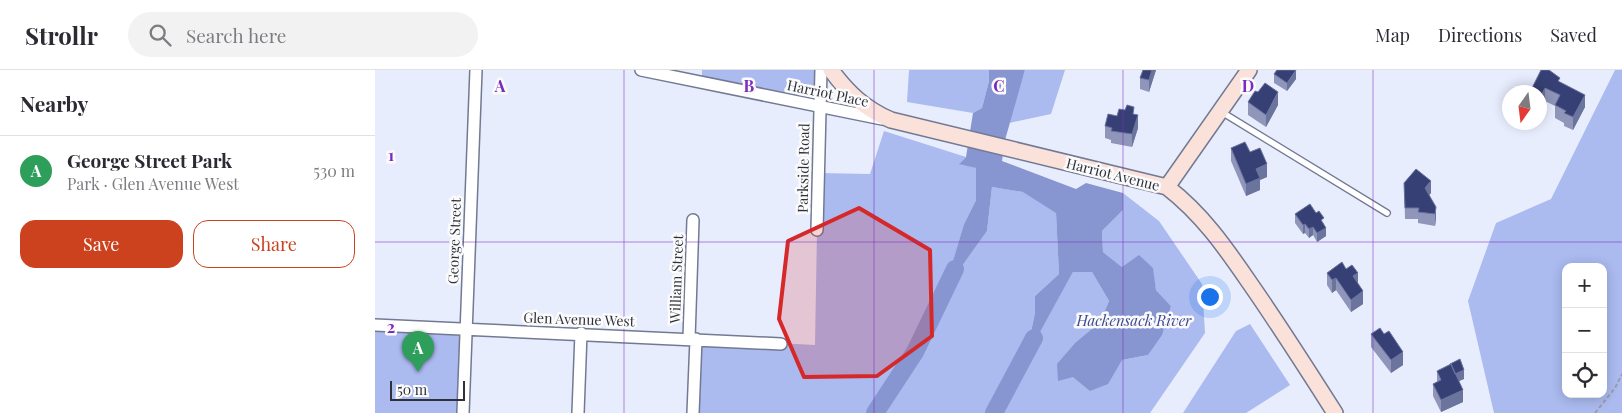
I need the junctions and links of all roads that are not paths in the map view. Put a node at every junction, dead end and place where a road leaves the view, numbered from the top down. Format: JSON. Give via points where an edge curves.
{"nodes":[{"id":1,"x":476,"y":70,"type":"edge"},
{"id":2,"x":641,"y":70,"type":"edge"},
{"id":3,"x":821,"y":70,"type":"edge"},
{"id":4,"x":831,"y":70,"type":"edge"},
{"id":5,"x":1249,"y":70,"type":"edge"},
{"id":6,"x":702,"y":76,"type":"edge"},
{"id":7,"x":819,"y":107,"type":"junction"},
{"id":8,"x":1220,"y":111,"type":"junction"},
{"id":9,"x":891,"y":120,"type":"junction"},
{"id":10,"x":1167,"y":188,"type":"junction"},
{"id":11,"x":1387,"y":213,"type":"dead end"},
{"id":12,"x":693,"y":220,"type":"dead end"},
{"id":13,"x":817,"y":230,"type":"dead end"},
{"id":14,"x":375,"y":326,"type":"edge"},
{"id":15,"x":466,"y":329,"type":"junction"},
{"id":16,"x":581,"y":333,"type":"junction"},
{"id":17,"x":692,"y":339,"type":"junction"},
{"id":18,"x":781,"y":344,"type":"dead end"},
{"id":19,"x":463,"y":413,"type":"edge"},
{"id":20,"x":578,"y":413,"type":"edge"},
{"id":21,"x":693,"y":413,"type":"edge"},
{"id":22,"x":1335,"y":413,"type":"edge"}],
"edges":[{"from":1,"to":15,"type":"street","name":"George Street"},
{"from":2,"to":6,"type":"street","name":"Harriot Place"},
{"from":3,"to":7,"type":"street","name":"Parkside Road"},
{"from":4,"to":9,"type":"street","name":"Harriot Avenue","via":[[856,100],[873,113]]},
{"from":5,"to":8,"type":"street"},
{"from":6,"to":7,"type":"street","name":"Harriot Place"},
{"from":7,"to":9,"type":"street","name":"Harriot Place"},
{"from":7,"to":13,"type":"street","name":"Parkside Road"},
{"from":8,"to":10,"type":"street"},
{"from":8,"to":11,"type":"lane"},
{"from":9,"to":10,"type":"street","name":"Harriot Avenue"},
{"from":10,"to":22,"type":"street","name":"Harriot Avenue","via":[[1203,218],[1219,238]]},
{"from":12,"to":17,"type":"street","name":"William Street"},
{"from":14,"to":15,"type":"street","name":"Glen Avenue West"},
{"from":15,"to":16,"type":"street","name":"Glen Avenue West"},
{"from":15,"to":19,"type":"street","name":"George Street"},
{"from":16,"to":17,"type":"street","name":"Glen Avenue West"},
{"from":16,"to":20,"type":"street"},
{"from":17,"to":18,"type":"street","name":"Glen Avenue West"},
{"from":17,"to":21,"type":"street","name":"William Street"}]}
